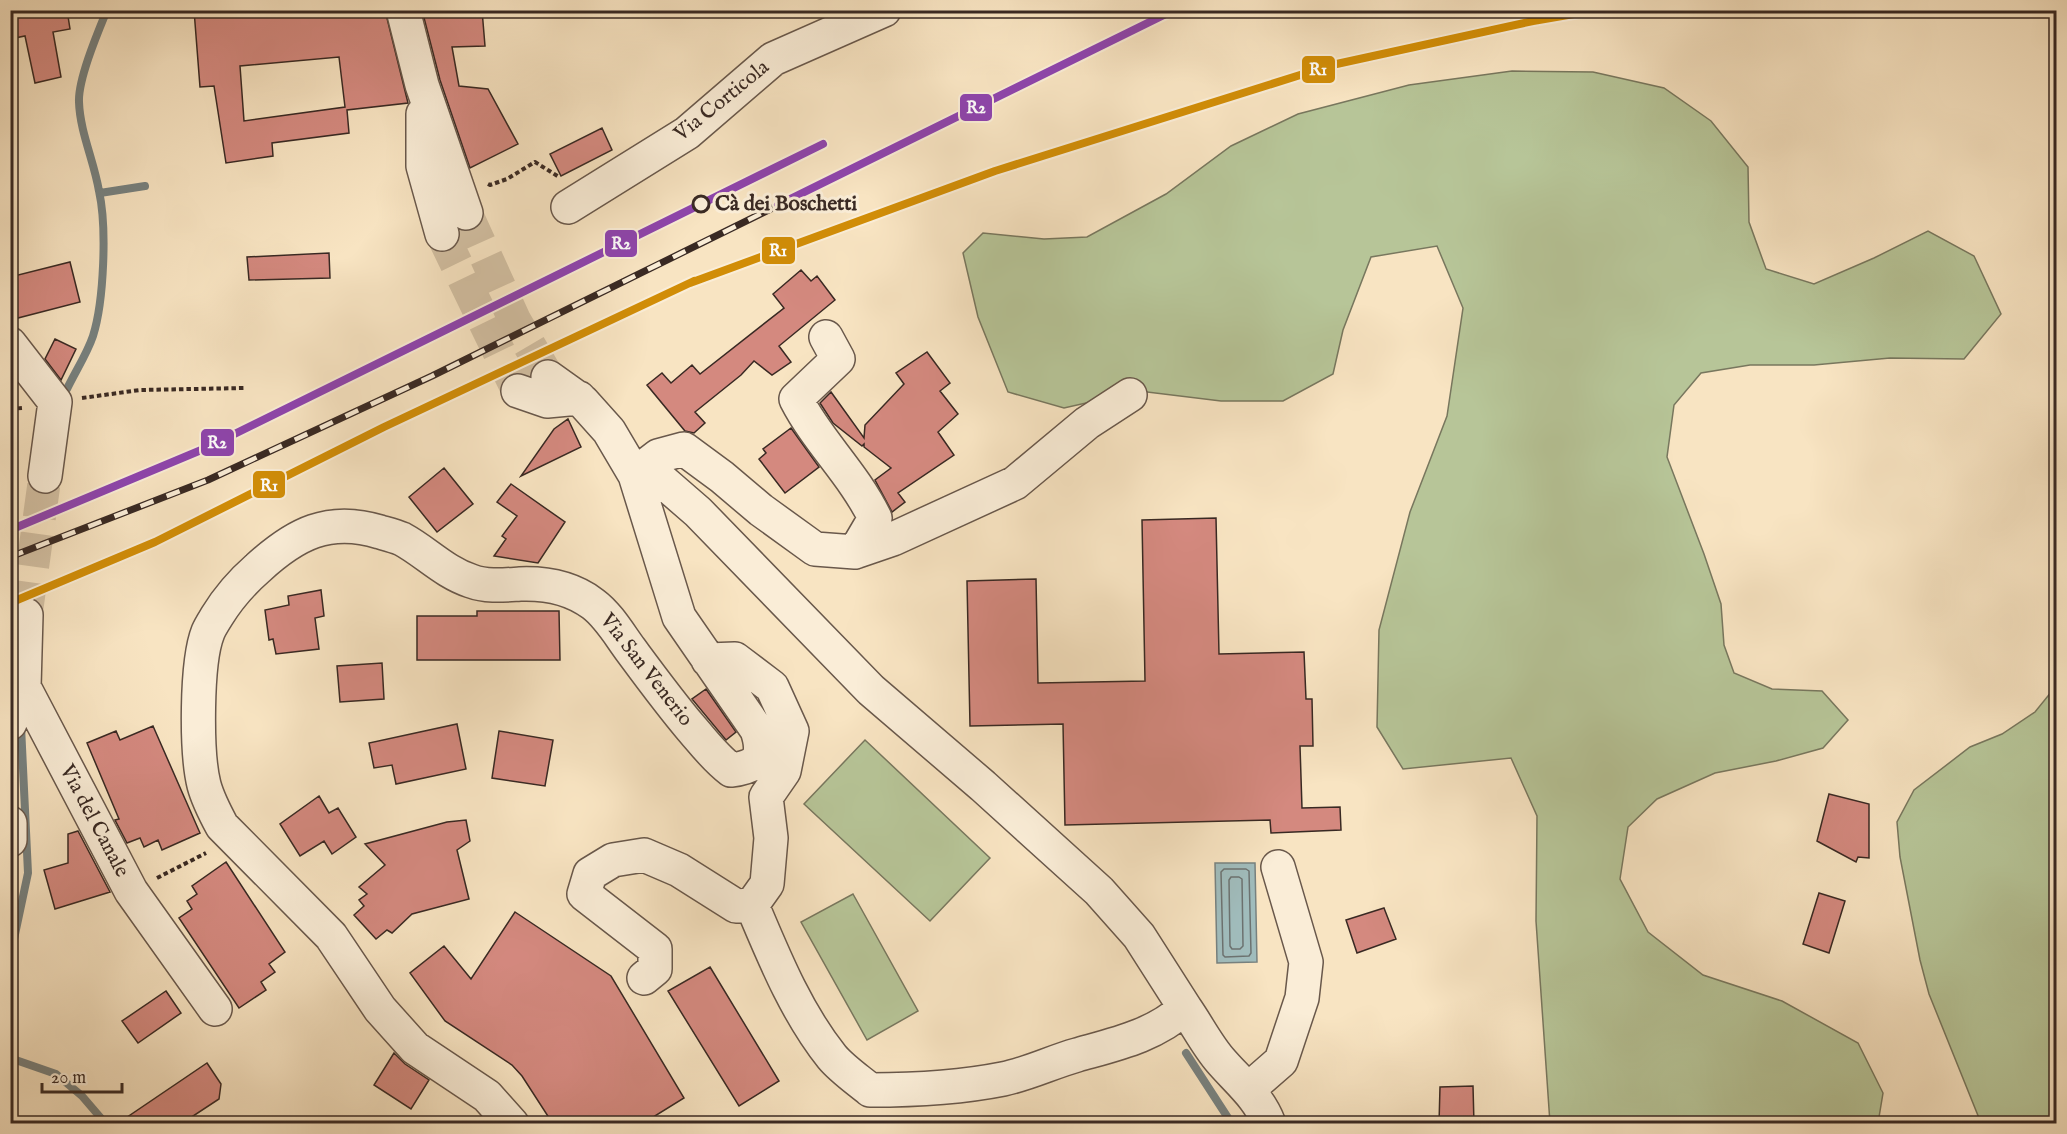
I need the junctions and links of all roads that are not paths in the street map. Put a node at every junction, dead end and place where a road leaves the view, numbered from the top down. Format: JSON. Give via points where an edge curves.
{"nodes":[{"id":1,"x":403,"y":10,"type":"edge"},
{"id":2,"x":884,"y":10,"type":"edge"},
{"id":3,"x":422,"y":85,"type":"junction"},
{"id":4,"x":574,"y":203,"type":"road end"},
{"id":5,"x":466,"y":213,"type":"tunnel mouth"},
{"id":6,"x":442,"y":234,"type":"tunnel mouth"},
{"id":7,"x":825,"y":337,"type":"dead end"},
{"id":8,"x":10,"y":344,"type":"edge"},
{"id":9,"x":548,"y":377,"type":"tunnel mouth"},
{"id":10,"x":518,"y":391,"type":"tunnel mouth"},
{"id":11,"x":1130,"y":395,"type":"dead end"},
{"id":12,"x":579,"y":398,"type":"junction"},
{"id":13,"x":640,"y":470,"type":"junction"},
{"id":14,"x":45,"y":476,"type":"tunnel mouth"},
{"id":15,"x":698,"y":512,"type":"junction"},
{"id":16,"x":656,"y":542,"type":"junction"},
{"id":17,"x":855,"y":552,"type":"junction"},
{"id":18,"x":26,"y":615,"type":"tunnel mouth"},
{"id":19,"x":708,"y":660,"type":"junction"},
{"id":20,"x":19,"y":678,"type":"edge"},
{"id":21,"x":10,"y":723,"type":"edge"},
{"id":22,"x":10,"y":824,"type":"edge"},
{"id":23,"x":10,"y":840,"type":"edge"},
{"id":24,"x":1278,"y":867,"type":"dead end"},
{"id":25,"x":752,"y":905,"type":"junction"},
{"id":26,"x":645,"y":978,"type":"dead end"},
{"id":27,"x":1185,"y":1008,"type":"junction"},
{"id":28,"x":215,"y":1009,"type":"dead end"},
{"id":29,"x":1249,"y":1089,"type":"junction"},
{"id":30,"x":512,"y":1124,"type":"edge"},
{"id":31,"x":1269,"y":1124,"type":"edge"}],
"edges":[{"from":1,"to":3,"type":"street"},
{"from":2,"to":4,"type":"street","name":"Via Corticola","via":[[773,59],[687,133]]},
{"from":3,"to":5,"type":"street"},
{"from":3,"to":6,"type":"street","via":[[423,166]]},
{"from":7,"to":17,"type":"street","via":[[838,359],[796,399],[863,494],[875,518]]},
{"from":8,"to":14,"type":"street","via":[[55,402]]},
{"from":9,"to":12,"type":"street","name":"Via San Venerio"},
{"from":10,"to":12,"type":"street","via":[[547,401]]},
{"from":11,"to":17,"type":"street","via":[[1087,423],[1015,483],[893,539]]},
{"from":12,"to":13,"type":"street","name":"Via San Venerio"},
{"from":13,"to":15,"type":"street"},
{"from":13,"to":16,"type":"street","name":"Via San Venerio"},
{"from":13,"to":17,"type":"street","via":[[658,456],[684,449],[815,549]]},
{"from":15,"to":16,"type":"street","via":[[677,522]]},
{"from":15,"to":27,"type":"street","via":[[871,690],[1100,891],[1138,936]]},
{"from":16,"to":19,"type":"street","name":"Via San Venerio","via":[[679,617]]},
{"from":18,"to":20,"type":"street","name":"Via del Canale"},
{"from":19,"to":25,"type":"street","via":[[735,658],[772,687],[792,731],[784,771],[766,797],[771,838],[767,884]]},
{"from":19,"to":30,"type":"street","name":"Via San Venerio","via":[[757,730],[759,758],[749,768],[731,770],[717,760],[608,620],[580,594],[554,586],[472,582],[443,569],[401,538],[369,529],[341,525],[295,538],[246,579],[220,610],[208,632],[200,679],[199,742],[203,782],[222,826],[330,936],[380,1009],[415,1048],[487,1096]]},
{"from":20,"to":21,"type":"street"},
{"from":20,"to":28,"type":"street","name":"Via del Canale","via":[[131,891]]},
{"from":22,"to":23,"type":"street"},
{"from":24,"to":29,"type":"street","via":[[1306,962],[1302,998],[1281,1061]]},
{"from":25,"to":26,"type":"street","via":[[736,906],[679,870],[644,855],[613,860],[590,874],[584,894],[654,949],[655,969]]},
{"from":25,"to":27,"type":"street","via":[[804,1015],[832,1058],[870,1090],[936,1089],[1005,1079],[1141,1037]]},
{"from":27,"to":29,"type":"street","via":[[1219,1059]]},
{"from":29,"to":31,"type":"street"}]}
